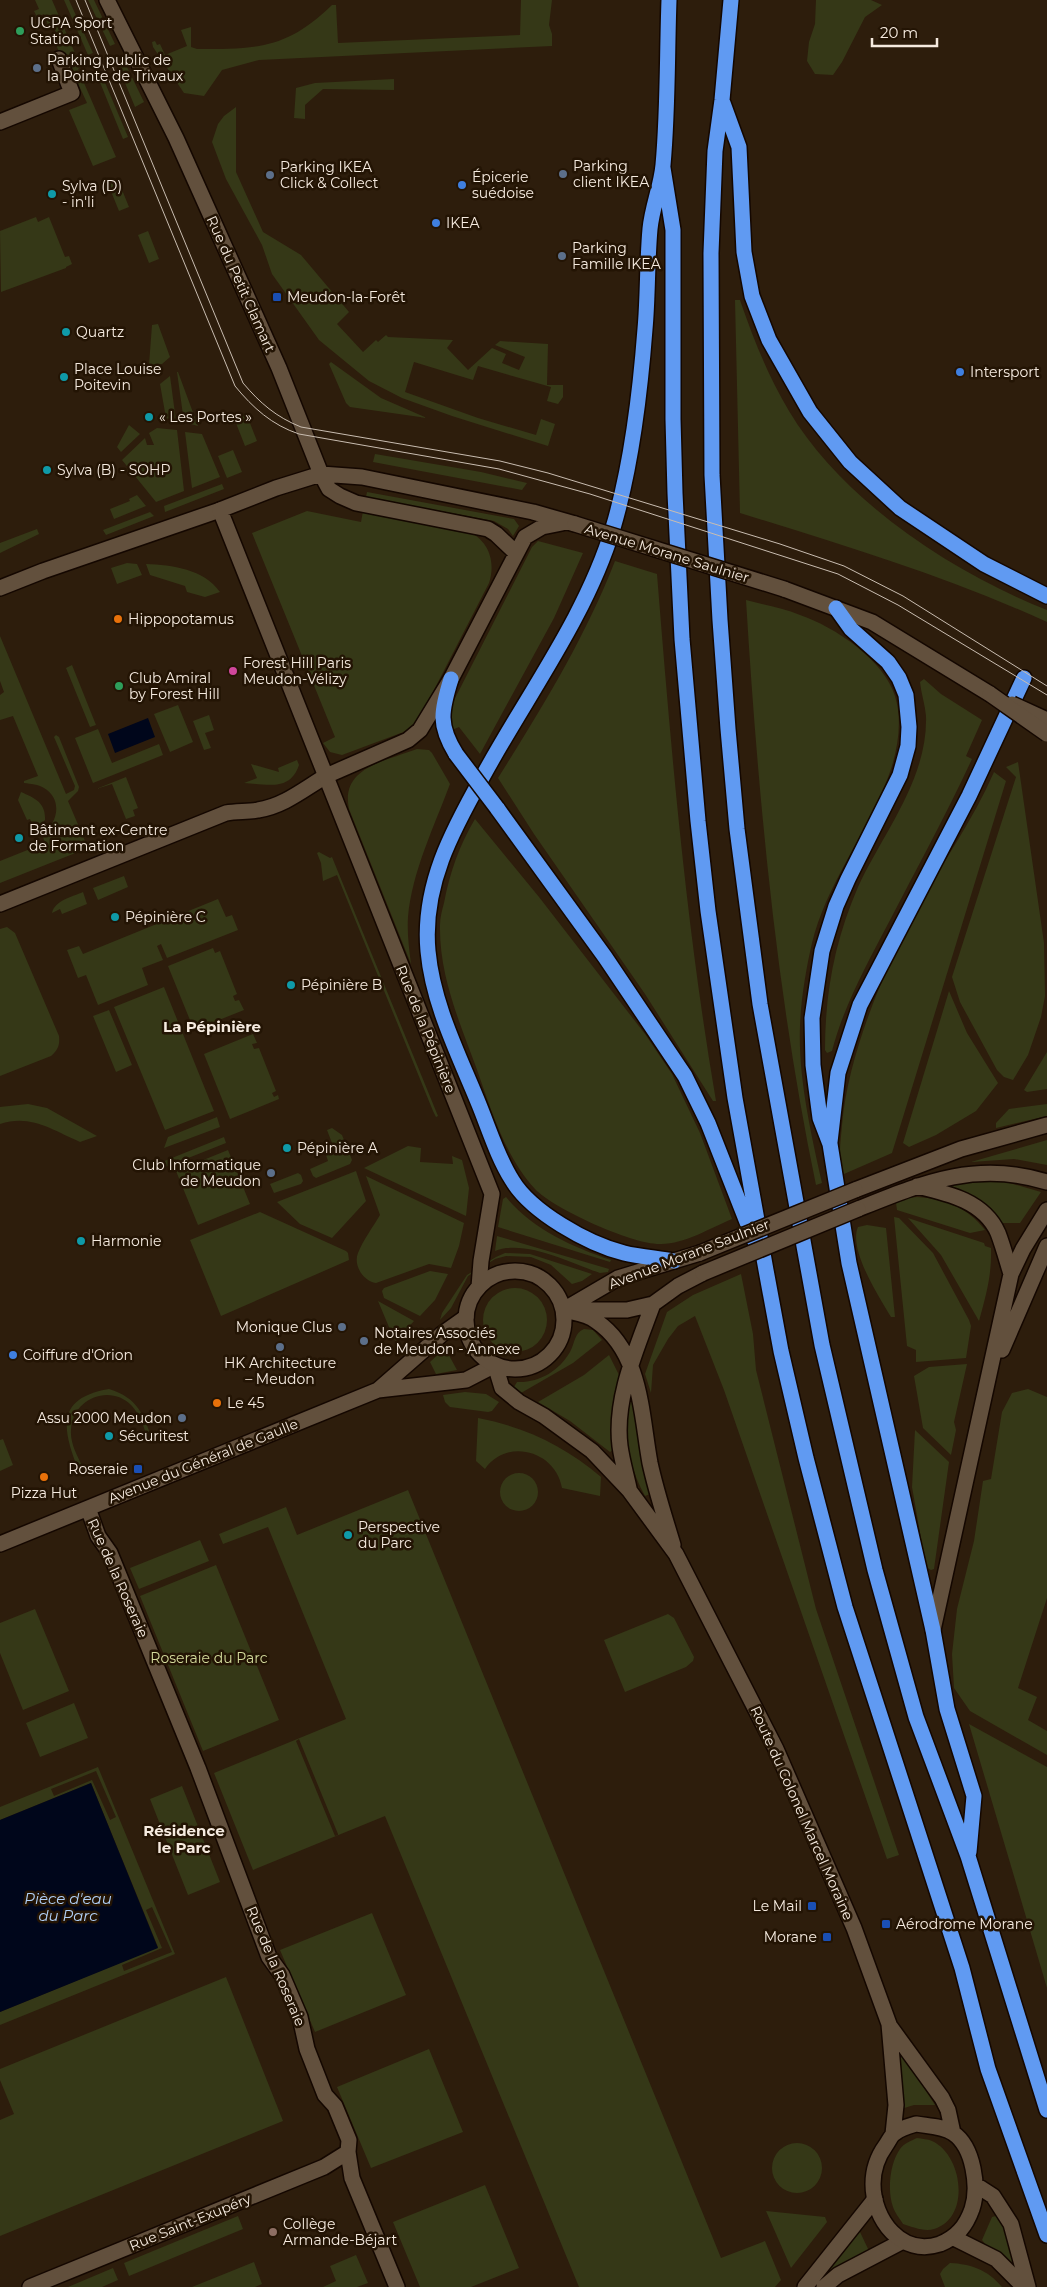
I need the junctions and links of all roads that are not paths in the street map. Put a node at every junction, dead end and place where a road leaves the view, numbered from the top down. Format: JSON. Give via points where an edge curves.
{"nodes":[{"id":1,"x":107,"y":0,"type":"edge"},
{"id":2,"x":669,"y":0,"type":"edge"},
{"id":3,"x":731,"y":0,"type":"edge"},
{"id":4,"x":59,"y":59,"type":"dead end"},
{"id":5,"x":722,"y":100,"type":"junction"},
{"id":6,"x":0,"y":122,"type":"edge"},
{"id":7,"x":663,"y":168,"type":"junction"},
{"id":8,"x":321,"y":474,"type":"junction"},
{"id":9,"x":220,"y":510,"type":"junction"},
{"id":10,"x":575,"y":524,"type":"junction"},
{"id":11,"x":516,"y":553,"type":"junction"},
{"id":12,"x":0,"y":588,"type":"edge"},
{"id":13,"x":1047,"y":596,"type":"edge"},
{"id":14,"x":836,"y":608,"type":"junction"},
{"id":15,"x":1024,"y":678,"type":"dead end"},
{"id":16,"x":451,"y":679,"type":"junction"},
{"id":17,"x":990,"y":694,"type":"junction"},
{"id":18,"x":1047,"y":720,"type":"edge"},
{"id":19,"x":1047,"y":734,"type":"edge"},
{"id":20,"x":326,"y":776,"type":"junction"},
{"id":21,"x":0,"y":904,"type":"edge"},
{"id":22,"x":1047,"y":1125,"type":"edge"},
{"id":23,"x":830,"y":1144,"type":"junction"},
{"id":24,"x":1047,"y":1182,"type":"edge"},
{"id":25,"x":916,"y":1186,"type":"junction"},
{"id":26,"x":1047,"y":1210,"type":"edge"},
{"id":27,"x":1047,"y":1246,"type":"edge"},
{"id":28,"x":674,"y":1261,"type":"junction"},
{"id":29,"x":766,"y":1270,"type":"junction"},
{"id":30,"x":1011,"y":1274,"type":"junction"},
{"id":31,"x":479,"y":1287,"type":"junction"},
{"id":32,"x":654,"y":1304,"type":"junction"},
{"id":33,"x":564,"y":1310,"type":"junction"},
{"id":34,"x":466,"y":1317,"type":"junction"},
{"id":35,"x":495,"y":1365,"type":"junction"},
{"id":36,"x":631,"y":1365,"type":"junction"},
{"id":37,"x":988,"y":1384,"type":"junction"},
{"id":38,"x":378,"y":1390,"type":"junction"},
{"id":39,"x":629,"y":1490,"type":"junction"},
{"id":40,"x":88,"y":1508,"type":"junction"},
{"id":41,"x":0,"y":1544,"type":"edge"},
{"id":42,"x":676,"y":1554,"type":"junction"},
{"id":43,"x":932,"y":1630,"type":"junction"},
{"id":44,"x":968,"y":1856,"type":"junction"},
{"id":45,"x":888,"y":2024,"type":"junction"},
{"id":46,"x":1047,"y":2110,"type":"edge"},
{"id":47,"x":953,"y":2132,"type":"junction"},
{"id":48,"x":893,"y":2134,"type":"junction"},
{"id":49,"x":348,"y":2152,"type":"junction"},
{"id":50,"x":976,"y":2185,"type":"junction"},
{"id":51,"x":875,"y":2198,"type":"junction"},
{"id":52,"x":1047,"y":2235,"type":"edge"},
{"id":53,"x":954,"y":2238,"type":"junction"},
{"id":54,"x":901,"y":2242,"type":"junction"},
{"id":55,"x":30,"y":2287,"type":"edge"},
{"id":56,"x":396,"y":2287,"type":"edge"},
{"id":57,"x":805,"y":2287,"type":"edge"},
{"id":58,"x":824,"y":2287,"type":"edge"},
{"id":59,"x":1024,"y":2287,"type":"edge"},
{"id":60,"x":1028,"y":2287,"type":"edge"}],
"edges":[{"from":1,"to":8,"type":"street","name":"Rue du Petit Clamart","via":[[176,138],[279,368]]},
{"from":2,"to":7,"type":"highway"},
{"from":3,"to":5,"type":"highway"},
{"from":4,"to":6,"type":"street","via":[[72,93]]},
{"from":5,"to":13,"type":"highway","via":[[739,147],[744,252],[752,296],[769,340],[810,412],[850,462],[900,508],[984,564]]},
{"from":5,"to":44,"type":"highway","via":[[714,152],[711,253],[712,475],[728,738],[758,985],[822,1345],[875,1570],[916,1717]]},
{"from":7,"to":28,"type":"highway","via":[[650,227],[645,331],[635,418],[627,472],[613,528],[564,637],[498,748],[448,841],[433,885],[427,935],[430,967],[441,1010],[502,1162],[522,1194],[554,1219],[592,1241],[623,1253]]},
{"from":7,"to":29,"type":"highway","via":[[673,230],[675,492],[682,639],[698,821],[725,1034]]},
{"from":8,"to":9,"type":"street"},
{"from":8,"to":10,"type":"street","name":"Avenue Morane Saulnier","via":[[362,477],[533,512]]},
{"from":8,"to":11,"type":"street","name":"Rue du Petit Clamart","via":[[329,489],[356,503],[488,529]]},
{"from":9,"to":12,"type":"street"},
{"from":9,"to":20,"type":"street","name":"Rue de la Pépinière"},
{"from":10,"to":11,"type":"street","via":[[542,527],[525,537]]},
{"from":10,"to":14,"type":"street","name":"Avenue Morane Saulnier","bridge":true},
{"from":11,"to":16,"type":"street"},
{"from":14,"to":17,"type":"street","name":"Avenue Morane Saulnier","via":[[872,622]]},
{"from":14,"to":23,"type":"highway","via":[[851,629],[888,662],[899,678],[906,696],[909,727],[908,746],[900,775],[836,906],[815,985],[813,1065],[820,1118]]},
{"from":15,"to":23,"type":"highway","via":[[969,796],[860,1005],[838,1073]]},
{"from":16,"to":20,"type":"street","via":[[415,735]]},
{"from":16,"to":29,"type":"highway","bridge":true,"via":[[442,708],[446,736],[605,957],[685,1076],[708,1123]]},
{"from":17,"to":18,"type":"street","name":"Avenue Morane Saulnier","bridge":true},
{"from":17,"to":19,"type":"street","name":"Avenue Morane Saulnier","bridge":true},
{"from":20,"to":21,"type":"street","via":[[275,805],[260,810],[226,813]]},
{"from":20,"to":31,"type":"street","name":"Rue de la Pépinière","via":[[492,1194]]},
{"from":22,"to":28,"type":"street","name":"Avenue Morane Saulnier","bridge":true,"via":[[961,1149]]},
{"from":23,"to":43,"type":"highway","via":[[849,1263]]},
{"from":24,"to":25,"type":"street","name":"Avenue Morane Saulnier","via":[[983,1172],[949,1176]]},
{"from":25,"to":30,"type":"street","via":[[961,1198],[984,1215],[998,1234]]},
{"from":25,"to":32,"type":"street","name":"Avenue Morane Saulnier","bridge":true,"via":[[703,1273]]},
{"from":26,"to":30,"type":"street"},
{"from":27,"to":37,"type":"street"},
{"from":28,"to":33,"type":"street","name":"Avenue Morane Saulnier","via":[[618,1278]]},
{"from":29,"to":52,"type":"highway","via":[[806,1458],[845,1607],[962,1968],[988,2069]]},
{"from":30,"to":37,"type":"street"},
{"from":31,"to":33,"type":"street","via":[[491,1277],[521,1271],[548,1284]]},
{"from":31,"to":34,"type":"street","via":[[472,1296]]},
{"from":32,"to":33,"type":"street","name":"Avenue Morane Saulnier","via":[[627,1310]]},
{"from":32,"to":36,"type":"street"},
{"from":33,"to":35,"type":"street","via":[[560,1339],[552,1352],[527,1367]]},
{"from":33,"to":36,"type":"street","name":"Route du Colonel Marcel Moraine","via":[[596,1321],[612,1335]]},
{"from":34,"to":35,"type":"street","via":[[474,1346]]},
{"from":34,"to":38,"type":"street","name":"Avenue du Général de Gaulle"},
{"from":35,"to":38,"type":"street","name":"Avenue du Général de Gaulle","via":[[466,1380]]},
{"from":35,"to":39,"type":"street","name":"Route du Colonel Marcel Moraine","via":[[502,1388],[592,1451]]},
{"from":36,"to":39,"type":"street","via":[[619,1425]]},
{"from":36,"to":42,"type":"street","name":"Route du Colonel Marcel Moraine","via":[[652,1474]]},
{"from":37,"to":43,"type":"street"},
{"from":38,"to":40,"type":"street","name":"Avenue du Général de Gaulle"},
{"from":39,"to":42,"type":"street","name":"Route du Colonel Marcel Moraine"},
{"from":40,"to":41,"type":"street","name":"Avenue du Général de Gaulle"},
{"from":40,"to":49,"type":"street","name":"Rue de la Roseraie","via":[[98,1536],[110,1553],[194,1760],[270,1957],[300,2018],[307,2049],[349,2140]]},
{"from":42,"to":45,"type":"street","name":"Route du Colonel Marcel Moraine","via":[[776,1749],[846,1908]]},
{"from":43,"to":44,"type":"highway","via":[[947,1709],[974,1796]]},
{"from":44,"to":46,"type":"highway"},
{"from":45,"to":47,"type":"street","name":"Route du Colonel Marcel Moraine","via":[[942,2098]]},
{"from":45,"to":48,"type":"street","name":"Route du Colonel Marcel Moraine","via":[[896,2105]]},
{"from":47,"to":48,"type":"street","via":[[916,2124]]},
{"from":47,"to":50,"type":"street","via":[[966,2151]]},
{"from":48,"to":51,"type":"street","via":[[874,2170]]},
{"from":49,"to":55,"type":"street","name":"Rue Saint-Exupéry","via":[[324,2167]]},
{"from":49,"to":56,"type":"street","name":"Rue de la Roseraie","via":[[352,2178]]},
{"from":50,"to":53,"type":"street","via":[[967,2223]]},
{"from":50,"to":60,"type":"street","via":[[993,2196],[1011,2224]]},
{"from":51,"to":54,"type":"street","via":[[887,2226]]},
{"from":51,"to":57,"type":"street"},
{"from":53,"to":54,"type":"street","via":[[933,2246]]},
{"from":53,"to":59,"type":"street","via":[[996,2259]]},
{"from":54,"to":58,"type":"street"}]}
